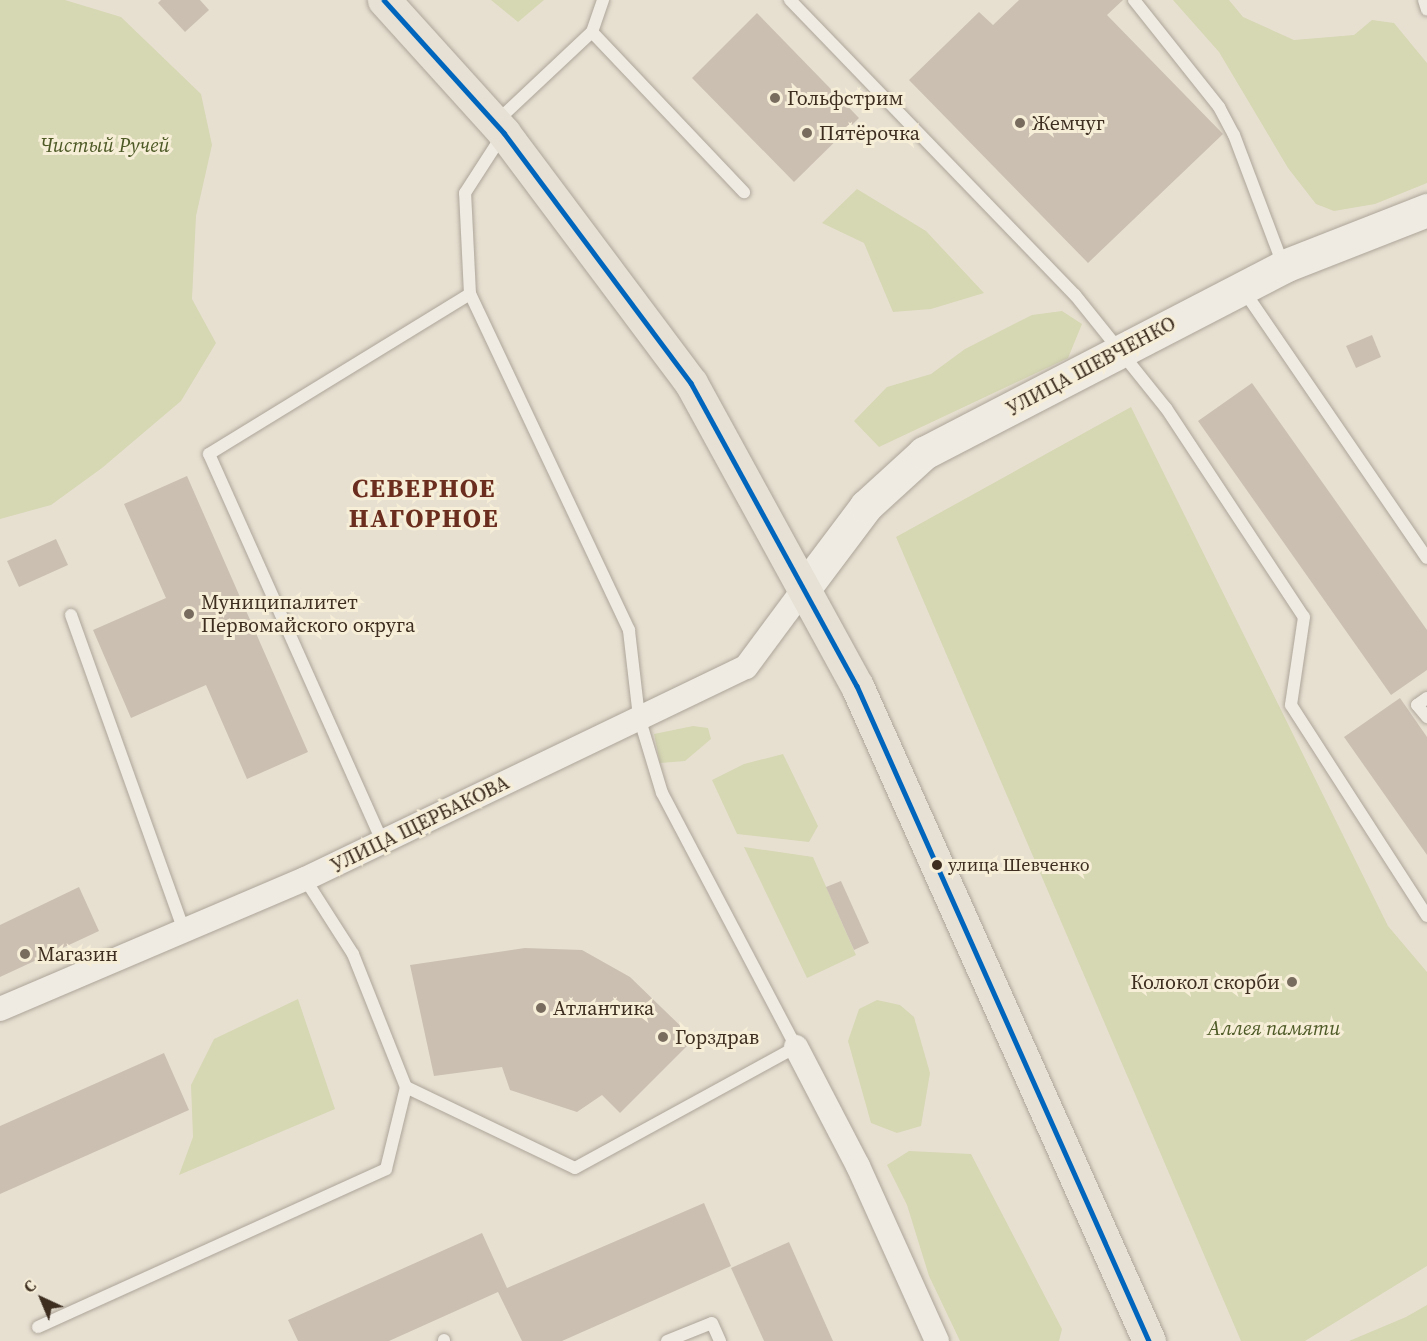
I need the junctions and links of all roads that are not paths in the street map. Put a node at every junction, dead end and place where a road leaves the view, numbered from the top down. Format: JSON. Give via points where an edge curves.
{"nodes":[{"id":1,"x":384,"y":0,"type":"edge"},
{"id":2,"x":603,"y":0,"type":"edge"},
{"id":3,"x":790,"y":0,"type":"edge"},
{"id":4,"x":1134,"y":0,"type":"edge"},
{"id":5,"x":1425,"y":0,"type":"edge"},
{"id":6,"x":1427,"y":10,"type":"edge"},
{"id":7,"x":592,"y":32,"type":"junction"},
{"id":8,"x":500,"y":128,"type":"junction"},
{"id":9,"x":744,"y":192,"type":"dead end"},
{"id":10,"x":1427,"y":210,"type":"edge"},
{"id":11,"x":1284,"y":266,"type":"junction"},
{"id":12,"x":1242,"y":287,"type":"junction"},
{"id":13,"x":470,"y":294,"type":"junction"},
{"id":14,"x":1119,"y":350,"type":"junction"},
{"id":15,"x":1427,"y":558,"type":"edge"},
{"id":16,"x":803,"y":590,"type":"junction"},
{"id":17,"x":71,"y":615,"type":"dead end"},
{"id":18,"x":1427,"y":698,"type":"edge"},
{"id":19,"x":639,"y":717,"type":"junction"},
{"id":20,"x":1427,"y":717,"type":"edge"},
{"id":21,"x":383,"y":843,"type":"junction"},
{"id":22,"x":305,"y":879,"type":"junction"},
{"id":23,"x":1427,"y":916,"type":"edge"},
{"id":24,"x":185,"y":933,"type":"junction"},
{"id":25,"x":0,"y":1009,"type":"edge"},
{"id":26,"x":796,"y":1047,"type":"junction"},
{"id":27,"x":406,"y":1087,"type":"junction"},
{"id":28,"x":38,"y":1327,"type":"dead end"},
{"id":29,"x":668,"y":1341,"type":"edge"},
{"id":30,"x":720,"y":1341,"type":"edge"},
{"id":31,"x":937,"y":1341,"type":"edge"},
{"id":32,"x":1149,"y":1341,"type":"edge"}],
"edges":[{"from":1,"to":8,"type":"main road"},
{"from":2,"to":7,"type":"lane"},
{"from":3,"to":14,"type":"lane","via":[[1069,288]]},
{"from":4,"to":11,"type":"lane","via":[[1219,107],[1234,135]]},
{"from":5,"to":6,"type":"lane"},
{"from":7,"to":8,"type":"lane"},
{"from":7,"to":9,"type":"lane"},
{"from":8,"to":13,"type":"lane","via":[[465,194]]},
{"from":8,"to":16,"type":"main road","via":[[691,383]]},
{"from":10,"to":11,"type":"main road","name":"УЛИЦА ШЕВЧЕНКО"},
{"from":11,"to":12,"type":"main road","name":"УЛИЦА ШЕВЧЕНКО"},
{"from":12,"to":14,"type":"main road","name":"УЛИЦА ШЕВЧЕНКО"},
{"from":12,"to":15,"type":"lane"},
{"from":13,"to":19,"type":"lane","via":[[629,630]]},
{"from":13,"to":21,"type":"lane","via":[[209,454]]},
{"from":14,"to":16,"type":"main road","name":"УЛИЦА ШЕВЧЕНКО","via":[[924,453],[866,506]]},
{"from":14,"to":23,"type":"lane","via":[[1166,408],[1304,617],[1291,705]]},
{"from":16,"to":19,"type":"street","name":"УЛИЦА ЩЕРБАКОВА","via":[[746,667]]},
{"from":16,"to":32,"type":"main road","via":[[862,696]]},
{"from":17,"to":24,"type":"lane"},
{"from":18,"to":20,"type":"lane","via":[[1417,705]]},
{"from":19,"to":21,"type":"street","name":"УЛИЦА ЩЕРБАКОВА"},
{"from":19,"to":26,"type":"lane","via":[[662,793]]},
{"from":21,"to":22,"type":"street","name":"УЛИЦА ЩЕРБАКОВА"},
{"from":22,"to":24,"type":"street","name":"УЛИЦА ЩЕРБАКОВА"},
{"from":22,"to":27,"type":"lane","via":[[353,954]]},
{"from":24,"to":25,"type":"street","name":"УЛИЦА ЩЕРБАКОВА"},
{"from":26,"to":27,"type":"lane","via":[[575,1168]]},
{"from":26,"to":31,"type":"street","via":[[858,1166]]},
{"from":27,"to":28,"type":"lane","via":[[386,1168]]},
{"from":29,"to":30,"type":"lane","via":[[712,1323]]}]}
